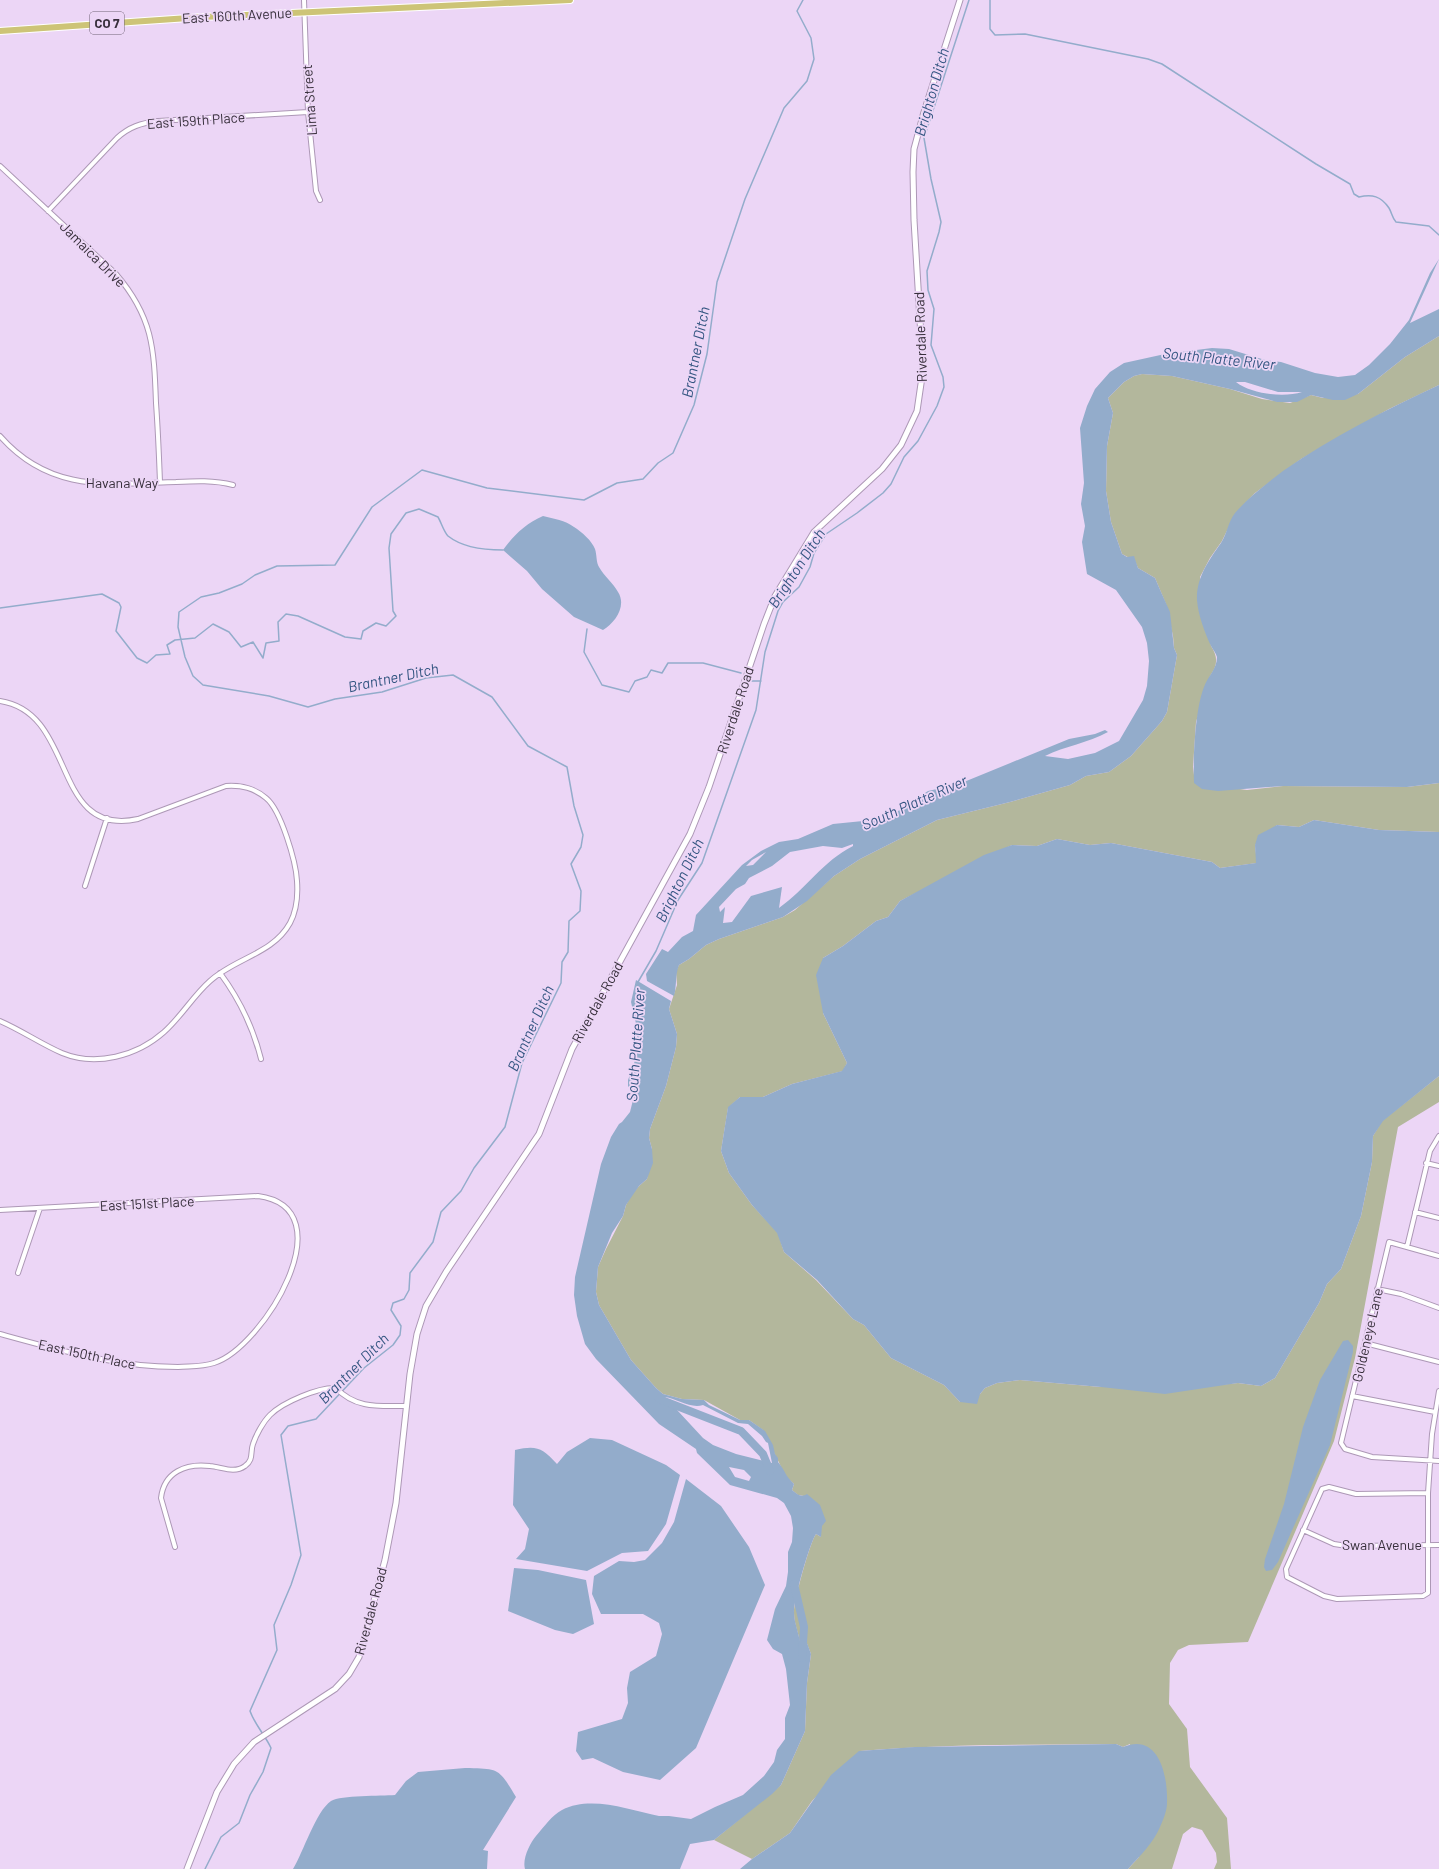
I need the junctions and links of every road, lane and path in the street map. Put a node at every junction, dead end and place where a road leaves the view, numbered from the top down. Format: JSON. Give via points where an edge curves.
{"nodes":[{"id":1,"x":304,"y":0,"type":"edge"},
{"id":2,"x":570,"y":0,"type":"edge"},
{"id":3,"x":960,"y":0,"type":"edge"},
{"id":4,"x":304,"y":12,"type":"junction"},
{"id":5,"x":0,"y":31,"type":"edge"},
{"id":6,"x":308,"y":112,"type":"junction"},
{"id":7,"x":0,"y":166,"type":"edge"},
{"id":8,"x":320,"y":200,"type":"dead end"},
{"id":9,"x":48,"y":211,"type":"junction"},
{"id":10,"x":0,"y":436,"type":"edge"},
{"id":11,"x":160,"y":482,"type":"junction"},
{"id":12,"x":233,"y":484,"type":"dead end"},
{"id":13,"x":0,"y":701,"type":"edge"},
{"id":14,"x":106,"y":818,"type":"junction"},
{"id":15,"x":85,"y":886,"type":"dead end"},
{"id":16,"x":220,"y":973,"type":"junction"},
{"id":17,"x":0,"y":1021,"type":"edge"},
{"id":18,"x":260,"y":1059,"type":"dead end"},
{"id":19,"x":1439,"y":1136,"type":"edge"},
{"id":20,"x":1426,"y":1163,"type":"junction"},
{"id":21,"x":1439,"y":1166,"type":"edge"},
{"id":22,"x":40,"y":1208,"type":"junction"},
{"id":23,"x":0,"y":1210,"type":"edge"},
{"id":24,"x":1415,"y":1212,"type":"junction"},
{"id":25,"x":1439,"y":1218,"type":"edge"},
{"id":26,"x":1407,"y":1247,"type":"junction"},
{"id":27,"x":1439,"y":1256,"type":"edge"},
{"id":28,"x":18,"y":1273,"type":"dead end"},
{"id":29,"x":1377,"y":1289,"type":"junction"},
{"id":30,"x":1439,"y":1308,"type":"edge"},
{"id":31,"x":0,"y":1334,"type":"edge"},
{"id":32,"x":1365,"y":1343,"type":"junction"},
{"id":33,"x":222,"y":1360,"type":"joint"},
{"id":34,"x":1439,"y":1362,"type":"edge"},
{"id":35,"x":1439,"y":1391,"type":"edge"},
{"id":36,"x":1352,"y":1396,"type":"junction"},
{"id":37,"x":406,"y":1406,"type":"junction"},
{"id":38,"x":1435,"y":1412,"type":"junction"},
{"id":39,"x":1430,"y":1461,"type":"junction"},
{"id":40,"x":1439,"y":1461,"type":"edge"},
{"id":41,"x":1428,"y":1493,"type":"junction"},
{"id":42,"x":1303,"y":1530,"type":"junction"},
{"id":43,"x":1439,"y":1544,"type":"edge"},
{"id":44,"x":1428,"y":1545,"type":"junction"},
{"id":45,"x":175,"y":1547,"type":"dead end"},
{"id":46,"x":186,"y":1869,"type":"edge"}],
"edges":[{"from":1,"to":4,"type":"street","name":"Lima Street"},
{"from":2,"to":4,"type":"main road","name":"East 160th Avenue","number":"CO 7"},
{"from":3,"to":37,"type":"street","name":"Riverdale Road","via":[[914,149],[912,172],[923,370],[921,394],[914,421],[901,445],[882,469],[814,532],[775,596],[707,793],[690,834],[572,1049],[539,1134],[426,1306],[415,1342]]},
{"from":4,"to":5,"type":"main road","name":"East 160th Avenue","number":"CO 7"},
{"from":4,"to":6,"type":"street","name":"Lima Street"},
{"from":6,"to":8,"type":"street","name":"Lima Street","via":[[316,191]]},
{"from":6,"to":9,"type":"street","name":"East 159th Place","via":[[139,124],[116,138]]},
{"from":7,"to":9,"type":"street","name":"Jamaica Drive"},
{"from":9,"to":11,"type":"street","name":"Jamaica Drive","via":[[116,274],[142,311],[154,351]]},
{"from":10,"to":11,"type":"street","name":"Havana Way","via":[[31,463],[70,480],[101,484]]},
{"from":11,"to":12,"type":"street","name":"Havana Way","via":[[211,480]]},
{"from":13,"to":14,"type":"street","via":[[21,708],[38,720],[76,795],[88,809]]},
{"from":14,"to":15,"type":"street"},
{"from":14,"to":16,"type":"street","via":[[125,821],[138,819],[226,786],[245,786],[259,793],[276,809],[297,880],[296,908],[290,922],[274,942]]},
{"from":16,"to":17,"type":"street","via":[[155,1040],[133,1052],[116,1057],[86,1058],[67,1055]]},
{"from":16,"to":18,"type":"street","via":[[236,995],[249,1020]]},
{"from":19,"to":20,"type":"street","via":[[1432,1145]]},
{"from":20,"to":21,"type":"street"},
{"from":20,"to":24,"type":"street"},
{"from":22,"to":23,"type":"street","name":"East 151st Place"},
{"from":22,"to":28,"type":"street"},
{"from":22,"to":33,"type":"street","name":"East 151st Place","via":[[258,1196],[275,1200],[289,1212],[295,1222],[298,1239],[289,1277],[266,1316],[240,1346]]},
{"from":24,"to":25,"type":"street"},
{"from":24,"to":26,"type":"street"},
{"from":26,"to":27,"type":"street"},
{"from":26,"to":29,"type":"street","name":"Goldeneye Lane","via":[[1389,1242]]},
{"from":29,"to":30,"type":"street","via":[[1401,1294]]},
{"from":29,"to":32,"type":"street","name":"Goldeneye Lane"},
{"from":31,"to":33,"type":"street","name":"East 150th Place","via":[[88,1357],[128,1364],[186,1366],[206,1365]]},
{"from":32,"to":34,"type":"street"},
{"from":32,"to":36,"type":"street","name":"Goldeneye Lane"},
{"from":35,"to":38,"type":"street"},
{"from":36,"to":38,"type":"street"},
{"from":36,"to":39,"type":"street","name":"Goldeneye Lane","via":[[1341,1446],[1351,1452],[1372,1457]]},
{"from":37,"to":45,"type":"street","via":[[367,1406],[343,1395],[336,1388],[320,1389],[281,1407],[270,1415],[253,1444],[252,1459],[246,1466],[232,1470],[211,1466],[189,1466],[177,1470],[170,1476],[162,1490],[161,1498]]},
{"from":37,"to":46,"type":"street","name":"Riverdale Road","via":[[396,1503],[359,1657],[349,1674],[335,1689],[262,1736],[243,1752],[217,1792]]},
{"from":38,"to":39,"type":"street"},
{"from":39,"to":40,"type":"street"},
{"from":39,"to":41,"type":"street"},
{"from":41,"to":42,"type":"street","via":[[1356,1494],[1331,1487],[1325,1488],[1320,1492]]},
{"from":41,"to":44,"type":"street"},
{"from":42,"to":44,"type":"street","name":"Swan Avenue","via":[[1342,1546]]},
{"from":42,"to":44,"type":"street","via":[[1286,1571],[1287,1577],[1324,1596],[1337,1599],[1423,1596],[1428,1593]]},
{"from":43,"to":44,"type":"street","name":"Swan Avenue"}]}
